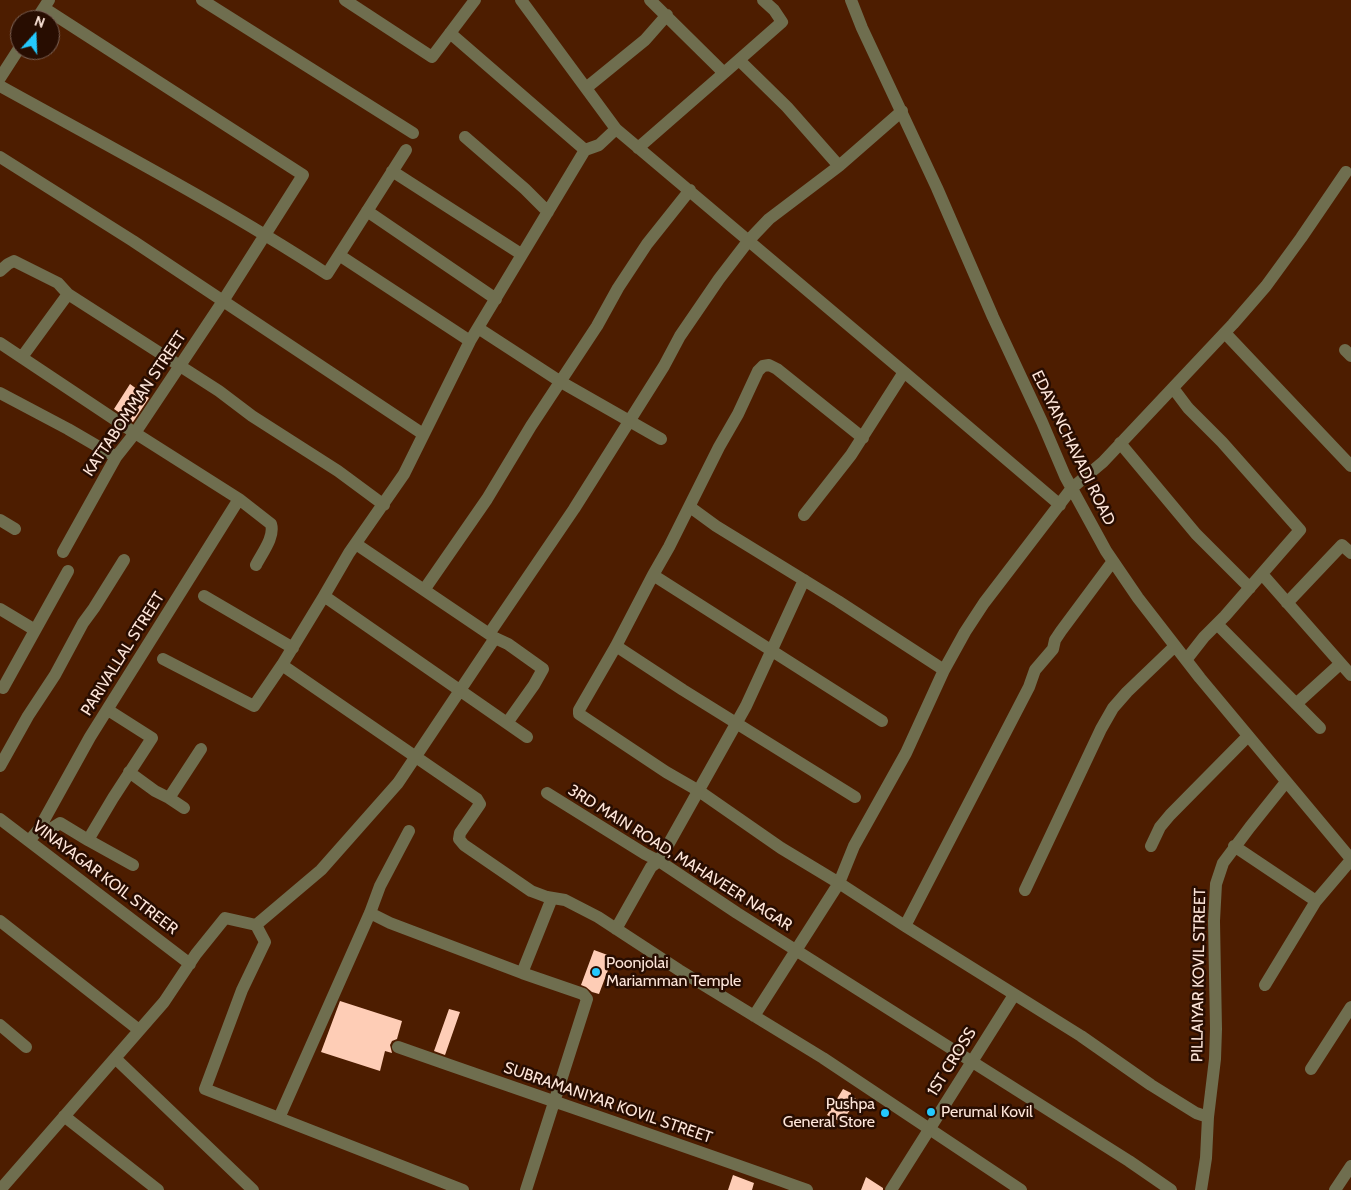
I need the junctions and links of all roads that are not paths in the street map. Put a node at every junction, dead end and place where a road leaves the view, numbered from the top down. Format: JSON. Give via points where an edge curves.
{"nodes":[{"id":1,"x":202,"y":0,"type":"edge"},
{"id":2,"x":345,"y":0,"type":"edge"},
{"id":3,"x":475,"y":0,"type":"edge"},
{"id":4,"x":521,"y":0,"type":"edge"},
{"id":5,"x":650,"y":0,"type":"edge"},
{"id":6,"x":763,"y":0,"type":"edge"},
{"id":7,"x":851,"y":0,"type":"edge"},
{"id":8,"x":46,"y":4,"type":"edge"},
{"id":9,"x":667,"y":15,"type":"junction"},
{"id":10,"x":450,"y":33,"type":"junction"},
{"id":11,"x":11,"y":60,"type":"edge"},
{"id":12,"x":739,"y":60,"type":"junction"},
{"id":13,"x":724,"y":73,"type":"junction"},
{"id":14,"x":0,"y":78,"type":"edge"},
{"id":15,"x":0,"y":86,"type":"edge"},
{"id":16,"x":586,"y":88,"type":"junction"},
{"id":17,"x":902,"y":112,"type":"junction"},
{"id":18,"x":616,"y":129,"type":"junction"},
{"id":19,"x":413,"y":133,"type":"dead end"},
{"id":20,"x":464,"y":137,"type":"dead end"},
{"id":21,"x":638,"y":148,"type":"junction"},
{"id":22,"x":406,"y":150,"type":"dead end"},
{"id":23,"x":585,"y":150,"type":"junction"},
{"id":24,"x":0,"y":157,"type":"edge"},
{"id":25,"x":839,"y":166,"type":"junction"},
{"id":26,"x":392,"y":171,"type":"junction"},
{"id":27,"x":1346,"y":172,"type":"dead end"},
{"id":28,"x":690,"y":190,"type":"junction"},
{"id":29,"x":367,"y":211,"type":"junction"},
{"id":30,"x":548,"y":212,"type":"junction"},
{"id":31,"x":265,"y":234,"type":"junction"},
{"id":32,"x":749,"y":240,"type":"junction"},
{"id":33,"x":522,"y":254,"type":"junction"},
{"id":34,"x":339,"y":255,"type":"junction"},
{"id":35,"x":0,"y":271,"type":"edge"},
{"id":36,"x":68,"y":294,"type":"junction"},
{"id":37,"x":496,"y":298,"type":"junction"},
{"id":38,"x":223,"y":302,"type":"junction"},
{"id":39,"x":478,"y":328,"type":"junction"},
{"id":40,"x":1225,"y":333,"type":"junction"},
{"id":41,"x":470,"y":341,"type":"junction"},
{"id":42,"x":0,"y":343,"type":"edge"},
{"id":43,"x":22,"y":358,"type":"junction"},
{"id":44,"x":180,"y":366,"type":"junction"},
{"id":45,"x":904,"y":372,"type":"junction"},
{"id":46,"x":561,"y":382,"type":"junction"},
{"id":47,"x":1172,"y":388,"type":"junction"},
{"id":48,"x":0,"y":393,"type":"edge"},
{"id":49,"x":628,"y":421,"type":"junction"},
{"id":50,"x":134,"y":433,"type":"junction"},
{"id":51,"x":423,"y":434,"type":"junction"},
{"id":52,"x":863,"y":438,"type":"junction"},
{"id":53,"x":661,"y":439,"type":"dead end"},
{"id":54,"x":1120,"y":443,"type":"junction"},
{"id":55,"x":116,"y":457,"type":"junction"},
{"id":56,"x":1350,"y":464,"type":"edge"},
{"id":57,"x":1072,"y":488,"type":"junction"},
{"id":58,"x":239,"y":499,"type":"junction"},
{"id":59,"x":384,"y":505,"type":"junction"},
{"id":60,"x":1060,"y":505,"type":"junction"},
{"id":61,"x":690,"y":507,"type":"junction"},
{"id":62,"x":804,"y":515,"type":"dead end"},
{"id":63,"x":0,"y":520,"type":"edge"},
{"id":64,"x":15,"y":529,"type":"dead end"},
{"id":65,"x":356,"y":544,"type":"junction"},
{"id":66,"x":63,"y":552,"type":"dead end"},
{"id":67,"x":1351,"y":553,"type":"edge"},
{"id":68,"x":124,"y":560,"type":"dead end"},
{"id":69,"x":1113,"y":561,"type":"junction"},
{"id":70,"x":256,"y":565,"type":"dead end"},
{"id":71,"x":68,"y":571,"type":"dead end"},
{"id":72,"x":1262,"y":574,"type":"junction"},
{"id":73,"x":653,"y":575,"type":"junction"},
{"id":74,"x":804,"y":580,"type":"junction"},
{"id":75,"x":1250,"y":588,"type":"junction"},
{"id":76,"x":424,"y":590,"type":"junction"},
{"id":77,"x":204,"y":596,"type":"dead end"},
{"id":78,"x":324,"y":596,"type":"junction"},
{"id":79,"x":1287,"y":603,"type":"junction"},
{"id":80,"x":0,"y":609,"type":"edge"},
{"id":81,"x":1217,"y":624,"type":"junction"},
{"id":82,"x":35,"y":630,"type":"junction"},
{"id":83,"x":492,"y":636,"type":"junction"},
{"id":84,"x":616,"y":646,"type":"junction"},
{"id":85,"x":1175,"y":646,"type":"junction"},
{"id":86,"x":293,"y":648,"type":"junction"},
{"id":87,"x":772,"y":652,"type":"junction"},
{"id":88,"x":163,"y":659,"type":"dead end"},
{"id":89,"x":1186,"y":660,"type":"junction"},
{"id":90,"x":1340,"y":664,"type":"junction"},
{"id":91,"x":282,"y":665,"type":"junction"},
{"id":92,"x":944,"y":670,"type":"junction"},
{"id":93,"x":1351,"y":675,"type":"edge"},
{"id":94,"x":3,"y":688,"type":"dead end"},
{"id":95,"x":460,"y":691,"type":"junction"},
{"id":96,"x":1296,"y":704,"type":"junction"},
{"id":97,"x":108,"y":710,"type":"junction"},
{"id":98,"x":882,"y":721,"type":"dead end"},
{"id":99,"x":507,"y":723,"type":"junction"},
{"id":100,"x":737,"y":723,"type":"junction"},
{"id":101,"x":1320,"y":728,"type":"dead end"},
{"id":102,"x":1248,"y":736,"type":"junction"},
{"id":103,"x":527,"y":737,"type":"dead end"},
{"id":104,"x":201,"y":749,"type":"dead end"},
{"id":105,"x":416,"y":757,"type":"junction"},
{"id":106,"x":0,"y":766,"type":"edge"},
{"id":107,"x":129,"y":772,"type":"junction"},
{"id":108,"x":1286,"y":782,"type":"junction"},
{"id":109,"x":699,"y":791,"type":"junction"},
{"id":110,"x":547,"y":793,"type":"dead end"},
{"id":111,"x":854,"y":797,"type":"dead end"},
{"id":112,"x":170,"y":798,"type":"junction"},
{"id":113,"x":184,"y":808,"type":"dead end"},
{"id":114,"x":0,"y":819,"type":"edge"},
{"id":115,"x":39,"y":829,"type":"junction"},
{"id":116,"x":409,"y":831,"type":"dead end"},
{"id":117,"x":88,"y":840,"type":"junction"},
{"id":118,"x":29,"y":841,"type":"junction"},
{"id":119,"x":1151,"y":846,"type":"dead end"},
{"id":120,"x":1234,"y":846,"type":"junction"},
{"id":121,"x":1351,"y":860,"type":"edge"},
{"id":122,"x":659,"y":861,"type":"junction"},
{"id":123,"x":133,"y":865,"type":"dead end"},
{"id":124,"x":840,"y":883,"type":"junction"},
{"id":125,"x":1025,"y":890,"type":"dead end"},
{"id":126,"x":552,"y":898,"type":"junction"},
{"id":127,"x":1316,"y":901,"type":"junction"},
{"id":128,"x":370,"y":913,"type":"junction"},
{"id":129,"x":0,"y":922,"type":"edge"},
{"id":130,"x":256,"y":925,"type":"junction"},
{"id":131,"x":905,"y":926,"type":"junction"},
{"id":132,"x":616,"y":929,"type":"junction"},
{"id":133,"x":796,"y":950,"type":"junction"},
{"id":134,"x":190,"y":964,"type":"junction"},
{"id":135,"x":522,"y":973,"type":"junction"},
{"id":136,"x":1264,"y":985,"type":"dead end"},
{"id":137,"x":1014,"y":995,"type":"junction"},
{"id":138,"x":1351,"y":1007,"type":"edge"},
{"id":139,"x":754,"y":1016,"type":"junction"},
{"id":140,"x":0,"y":1026,"type":"edge"},
{"id":141,"x":139,"y":1030,"type":"junction"},
{"id":142,"x":26,"y":1047,"type":"dead end"},
{"id":143,"x":398,"y":1047,"type":"dead end"},
{"id":144,"x":115,"y":1058,"type":"junction"},
{"id":145,"x":971,"y":1062,"type":"junction"},
{"id":146,"x":1311,"y":1069,"type":"dead end"},
{"id":147,"x":553,"y":1102,"type":"junction"},
{"id":148,"x":64,"y":1116,"type":"junction"},
{"id":149,"x":1208,"y":1117,"type":"junction"},
{"id":150,"x":279,"y":1118,"type":"junction"},
{"id":151,"x":929,"y":1129,"type":"junction"},
{"id":152,"x":1351,"y":1166,"type":"edge"},
{"id":153,"x":0,"y":1190,"type":"edge"},
{"id":154,"x":158,"y":1190,"type":"edge"},
{"id":155,"x":253,"y":1190,"type":"edge"},
{"id":156,"x":463,"y":1190,"type":"edge"},
{"id":157,"x":526,"y":1190,"type":"edge"},
{"id":158,"x":808,"y":1190,"type":"edge"},
{"id":159,"x":891,"y":1190,"type":"edge"},
{"id":160,"x":1021,"y":1190,"type":"edge"},
{"id":161,"x":1171,"y":1190,"type":"edge"},
{"id":162,"x":1201,"y":1190,"type":"edge"},
{"id":163,"x":1335,"y":1190,"type":"edge"}],
"edges":[{"from":1,"to":19,"type":"street"},
{"from":2,"to":10,"type":"street","via":[[432,57]]},
{"from":3,"to":10,"type":"street"},
{"from":4,"to":16,"type":"street"},
{"from":5,"to":9,"type":"street"},
{"from":6,"to":12,"type":"street","via":[[782,22]]},
{"from":7,"to":17,"type":"street","name":"EDAYANCHAVADI ROAD"},
{"from":8,"to":31,"type":"street","name":"KATTABOMMAN STREET","via":[[303,175]]},
{"from":9,"to":13,"type":"street"},
{"from":9,"to":16,"type":"street","via":[[645,40]]},
{"from":10,"to":23,"type":"street"},
{"from":11,"to":14,"type":"street"},
{"from":12,"to":13,"type":"street"},
{"from":12,"to":25,"type":"street","via":[[788,107]]},
{"from":13,"to":21,"type":"street"},
{"from":15,"to":31,"type":"street"},
{"from":16,"to":18,"type":"street"},
{"from":17,"to":25,"type":"street"},
{"from":17,"to":57,"type":"street","name":"EDAYANCHAVADI ROAD"},
{"from":18,"to":21,"type":"street"},
{"from":18,"to":23,"type":"street","via":[[599,145]]},
{"from":20,"to":30,"type":"street"},
{"from":21,"to":28,"type":"street"},
{"from":22,"to":26,"type":"street"},
{"from":23,"to":30,"type":"street"},
{"from":24,"to":38,"type":"street"},
{"from":25,"to":32,"type":"street","via":[[769,219]]},
{"from":26,"to":29,"type":"street"},
{"from":26,"to":33,"type":"street"},
{"from":27,"to":40,"type":"street","via":[[1266,286]]},
{"from":28,"to":32,"type":"street"},
{"from":28,"to":46,"type":"street","via":[[627,273]]},
{"from":29,"to":34,"type":"street"},
{"from":29,"to":37,"type":"street"},
{"from":30,"to":33,"type":"street"},
{"from":31,"to":34,"type":"street","via":[[327,274]]},
{"from":31,"to":38,"type":"street","name":"KATTABOMMAN STREET"},
{"from":32,"to":45,"type":"street"},
{"from":32,"to":49,"type":"street","via":[[680,336]]},
{"from":33,"to":37,"type":"street"},
{"from":34,"to":41,"type":"street"},
{"from":35,"to":36,"type":"street","via":[[14,261],[58,283]]},
{"from":36,"to":43,"type":"street"},
{"from":36,"to":44,"type":"street"},
{"from":37,"to":39,"type":"street"},
{"from":38,"to":44,"type":"street","name":"KATTABOMMAN STREET"},
{"from":38,"to":51,"type":"street"},
{"from":39,"to":41,"type":"street"},
{"from":39,"to":46,"type":"street"},
{"from":40,"to":47,"type":"street"},
{"from":40,"to":56,"type":"street"},
{"from":41,"to":51,"type":"street"},
{"from":42,"to":43,"type":"street"},
{"from":43,"to":50,"type":"street"},
{"from":44,"to":50,"type":"street","name":"KATTABOMMAN STREET"},
{"from":44,"to":59,"type":"street"},
{"from":45,"to":52,"type":"street"},
{"from":45,"to":60,"type":"street"},
{"from":46,"to":49,"type":"street"},
{"from":46,"to":76,"type":"street","via":[[487,499]]},
{"from":47,"to":54,"type":"street"},
{"from":47,"to":72,"type":"street","via":[[1300,530]]},
{"from":48,"to":55,"type":"street"},
{"from":49,"to":53,"type":"street"},
{"from":49,"to":83,"type":"street"},
{"from":50,"to":55,"type":"street","name":"KATTABOMMAN STREET"},
{"from":50,"to":58,"type":"street"},
{"from":51,"to":59,"type":"street","via":[[414,456]]},
{"from":52,"to":61,"type":"street","via":[[777,369],[763,366]]},
{"from":52,"to":62,"type":"street"},
{"from":54,"to":57,"type":"street"},
{"from":54,"to":75,"type":"street","via":[[1196,534]]},
{"from":55,"to":66,"type":"street","name":"KATTABOMMAN STREET"},
{"from":57,"to":60,"type":"street"},
{"from":57,"to":69,"type":"street","name":"EDAYANCHAVADI ROAD"},
{"from":58,"to":70,"type":"street","via":[[271,524],[273,530]]},
{"from":58,"to":97,"type":"street","name":"PARIVALLAL STREET"},
{"from":59,"to":65,"type":"street"},
{"from":60,"to":92,"type":"street","via":[[984,603]]},
{"from":61,"to":73,"type":"street"},
{"from":61,"to":74,"type":"street"},
{"from":63,"to":64,"type":"street"},
{"from":65,"to":76,"type":"street"},
{"from":65,"to":78,"type":"street"},
{"from":67,"to":79,"type":"street","via":[[1342,545]]},
{"from":68,"to":106,"type":"street","via":[[83,623]]},
{"from":69,"to":85,"type":"street","name":"EDAYANCHAVADI ROAD"},
{"from":69,"to":131,"type":"street","via":[[1035,670]]},
{"from":71,"to":82,"type":"street"},
{"from":72,"to":75,"type":"street"},
{"from":72,"to":79,"type":"street"},
{"from":73,"to":84,"type":"street"},
{"from":73,"to":87,"type":"street"},
{"from":74,"to":87,"type":"street"},
{"from":74,"to":92,"type":"street"},
{"from":75,"to":81,"type":"street"},
{"from":76,"to":83,"type":"street"},
{"from":77,"to":86,"type":"street"},
{"from":78,"to":86,"type":"street"},
{"from":78,"to":95,"type":"street"},
{"from":79,"to":90,"type":"street"},
{"from":80,"to":82,"type":"street"},
{"from":81,"to":89,"type":"street"},
{"from":81,"to":96,"type":"street"},
{"from":82,"to":94,"type":"street"},
{"from":83,"to":95,"type":"street"},
{"from":83,"to":99,"type":"street","via":[[543,669]]},
{"from":84,"to":100,"type":"street"},
{"from":84,"to":109,"type":"street","via":[[579,714]]},
{"from":85,"to":89,"type":"street","name":"EDAYANCHAVADI ROAD"},
{"from":85,"to":125,"type":"street","via":[[1113,708]]},
{"from":86,"to":91,"type":"street"},
{"from":87,"to":98,"type":"street"},
{"from":87,"to":100,"type":"street"},
{"from":88,"to":91,"type":"street","via":[[254,706]]},
{"from":89,"to":102,"type":"street","name":"EDAYANCHAVADI ROAD"},
{"from":90,"to":93,"type":"street"},
{"from":90,"to":96,"type":"street"},
{"from":91,"to":105,"type":"street"},
{"from":92,"to":124,"type":"street","via":[[906,753],[854,846]]},
{"from":95,"to":99,"type":"street"},
{"from":95,"to":105,"type":"street"},
{"from":96,"to":101,"type":"street"},
{"from":97,"to":107,"type":"street","via":[[152,738]]},
{"from":97,"to":115,"type":"street","name":"PARIVALLAL STREET"},
{"from":99,"to":103,"type":"street"},
{"from":100,"to":109,"type":"street"},
{"from":100,"to":111,"type":"street"},
{"from":102,"to":108,"type":"street","name":"EDAYANCHAVADI ROAD"},
{"from":102,"to":119,"type":"street","via":[[1170,815]]},
{"from":104,"to":112,"type":"street"},
{"from":105,"to":126,"type":"street","via":[[480,804],[460,833],[459,839],[464,845],[531,891]]},
{"from":105,"to":130,"type":"street","via":[[321,870]]},
{"from":107,"to":112,"type":"street"},
{"from":107,"to":117,"type":"street"},
{"from":108,"to":120,"type":"street","name":"PILLAIYAR KOVIL STREET"},
{"from":108,"to":121,"type":"street","name":"EDAYANCHAVADI ROAD"},
{"from":109,"to":122,"type":"street"},
{"from":109,"to":124,"type":"street","via":[[781,848]]},
{"from":110,"to":122,"type":"street","name":"3RD MAIN ROAD, MAHAVEER NAGAR"},
{"from":112,"to":113,"type":"street"},
{"from":114,"to":118,"type":"street","name":"VINAYAGAR KOIL STREER"},
{"from":115,"to":117,"type":"street","via":[[49,830],[60,823]]},
{"from":115,"to":118,"type":"street","name":"PARIVALLAL STREET"},
{"from":116,"to":128,"type":"street","via":[[380,886]]},
{"from":117,"to":123,"type":"street"},
{"from":118,"to":134,"type":"street","name":"VINAYAGAR KOIL STREER"},
{"from":120,"to":127,"type":"street"},
{"from":120,"to":149,"type":"street","name":"PILLAIYAR KOVIL STREET","via":[[1223,863],[1216,884],[1215,1059]]},
{"from":121,"to":127,"type":"street"},
{"from":122,"to":132,"type":"street","via":[[650,867]]},
{"from":122,"to":133,"type":"street","name":"3RD MAIN ROAD, MAHAVEER NAGAR"},
{"from":124,"to":131,"type":"street"},
{"from":124,"to":133,"type":"street"},
{"from":126,"to":132,"type":"street","via":[[565,900]]},
{"from":126,"to":135,"type":"street"},
{"from":127,"to":136,"type":"street"},
{"from":128,"to":135,"type":"street"},
{"from":128,"to":150,"type":"street"},
{"from":129,"to":141,"type":"street"},
{"from":130,"to":134,"type":"street","via":[[225,918]]},
{"from":130,"to":150,"type":"street","via":[[265,942],[242,990],[205,1089]]},
{"from":131,"to":137,"type":"street"},
{"from":132,"to":139,"type":"street"},
{"from":133,"to":139,"type":"street"},
{"from":133,"to":145,"type":"street","name":"3RD MAIN ROAD, MAHAVEER NAGAR"},
{"from":134,"to":141,"type":"street","via":[[164,1002]]},
{"from":135,"to":147,"type":"street","via":[[583,994],[587,999]]},
{"from":137,"to":145,"type":"street","name":"1ST CROSS"},
{"from":137,"to":149,"type":"street","via":[[1151,1085]]},
{"from":138,"to":146,"type":"street"},
{"from":139,"to":151,"type":"street"},
{"from":140,"to":142,"type":"street"},
{"from":141,"to":144,"type":"street"},
{"from":143,"to":147,"type":"street","name":"SUBRAMANIYAR KOVIL STREET"},
{"from":144,"to":148,"type":"street"},
{"from":144,"to":155,"type":"street"},
{"from":145,"to":151,"type":"street","name":"1ST CROSS"},
{"from":145,"to":161,"type":"street","name":"3RD MAIN ROAD, MAHAVEER NAGAR"},
{"from":147,"to":157,"type":"street"},
{"from":147,"to":158,"type":"street","name":"SUBRAMANIYAR KOVIL STREET"},
{"from":148,"to":153,"type":"street"},
{"from":148,"to":154,"type":"street"},
{"from":149,"to":162,"type":"street","name":"PILLAIYAR KOVIL STREET"},
{"from":150,"to":156,"type":"street"},
{"from":151,"to":159,"type":"street","name":"1ST CROSS"},
{"from":151,"to":160,"type":"street"},
{"from":152,"to":163,"type":"street"}]}
